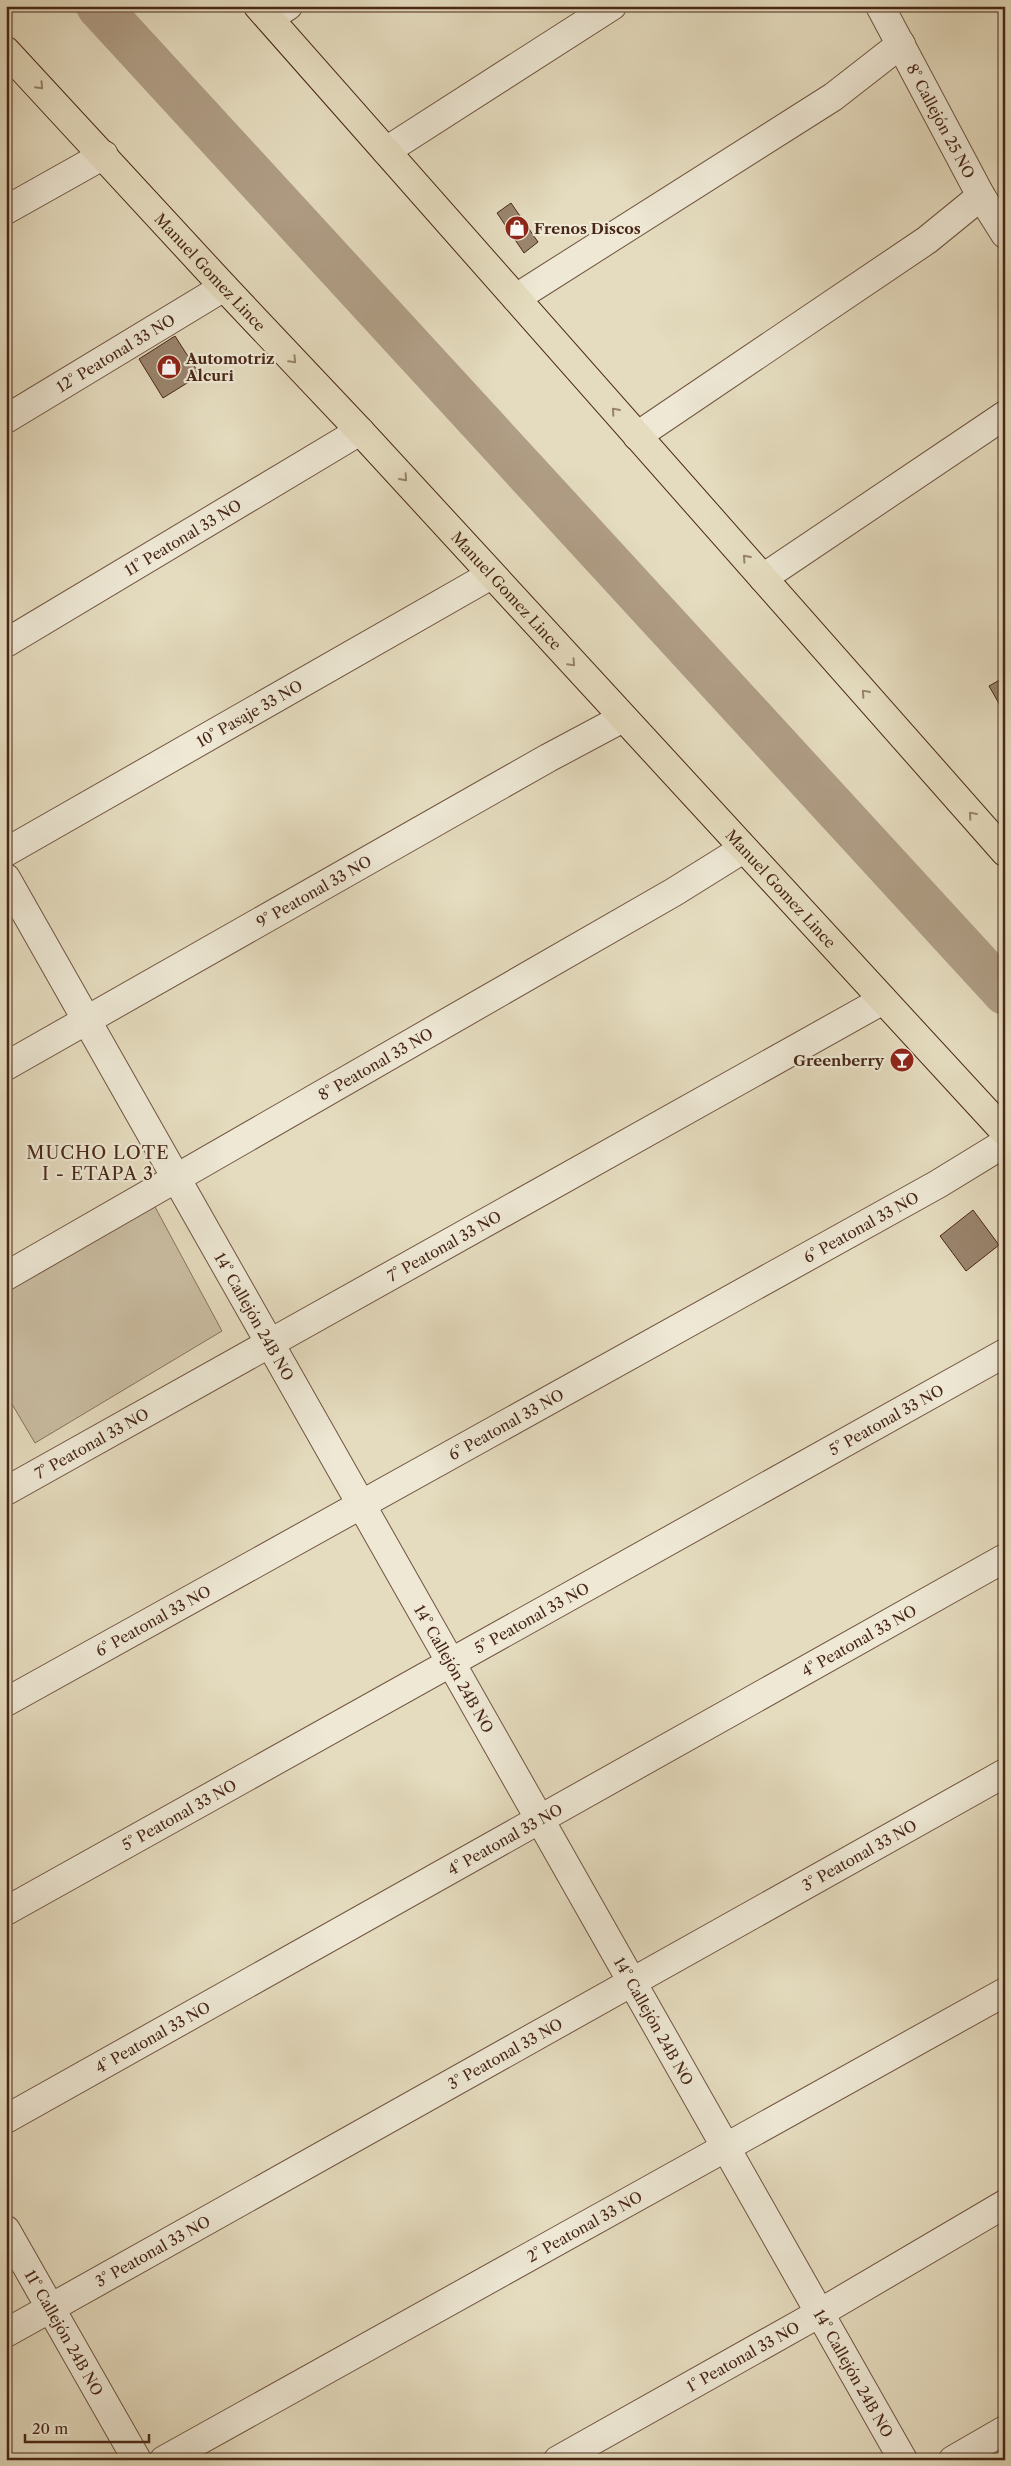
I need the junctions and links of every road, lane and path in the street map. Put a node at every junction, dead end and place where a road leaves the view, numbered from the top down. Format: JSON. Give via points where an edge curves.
{"nodes":[{"id":1,"x":612,"y":6,"type":"edge"},
{"id":2,"x":880,"y":6,"type":"edge"},
{"id":3,"x":272,"y":10,"type":"edge"},
{"id":4,"x":901,"y":44,"type":"junction"},
{"id":5,"x":6,"y":51,"type":"edge"},
{"id":6,"x":386,"y":151,"type":"junction"},
{"id":7,"x":104,"y":155,"type":"junction"},
{"id":8,"x":981,"y":196,"type":"junction"},
{"id":9,"x":6,"y":210,"type":"edge"},
{"id":10,"x":1005,"y":234,"type":"edge"},
{"id":11,"x":224,"y":287,"type":"junction"},
{"id":12,"x":516,"y":298,"type":"junction"},
{"id":13,"x":1005,"y":415,"type":"edge"},
{"id":14,"x":6,"y":419,"type":"edge"},
{"id":15,"x":360,"y":431,"type":"junction"},
{"id":16,"x":637,"y":436,"type":"junction"},
{"id":17,"x":492,"y":575,"type":"junction"},
{"id":18,"x":763,"y":578,"type":"junction"},
{"id":19,"x":6,"y":643,"type":"edge"},
{"id":20,"x":623,"y":718,"type":"junction"},
{"id":21,"x":743,"y":849,"type":"junction"},
{"id":22,"x":6,"y":852,"type":"edge"},
{"id":23,"x":1005,"y":852,"type":"edge"},
{"id":24,"x":6,"y":878,"type":"edge"},
{"id":25,"x":883,"y":1000,"type":"junction"},
{"id":26,"x":88,"y":1021,"type":"junction"},
{"id":27,"x":6,"y":1066,"type":"edge"},
{"id":28,"x":1005,"y":1132,"type":"edge"},
{"id":29,"x":1005,"y":1143,"type":"edge"},
{"id":30,"x":176,"y":1177,"type":"junction"},
{"id":31,"x":6,"y":1276,"type":"edge"},
{"id":32,"x":270,"y":1343,"type":"junction"},
{"id":33,"x":1005,"y":1353,"type":"edge"},
{"id":34,"x":6,"y":1491,"type":"edge"},
{"id":35,"x":361,"y":1504,"type":"junction"},
{"id":36,"x":1005,"y":1558,"type":"edge"},
{"id":37,"x":451,"y":1662,"type":"junction"},
{"id":38,"x":6,"y":1702,"type":"edge"},
{"id":39,"x":1005,"y":1773,"type":"edge"},
{"id":40,"x":540,"y":1820,"type":"junction"},
{"id":41,"x":6,"y":1911,"type":"edge"},
{"id":42,"x":632,"y":1982,"type":"junction"},
{"id":43,"x":1005,"y":1992,"type":"edge"},
{"id":44,"x":6,"y":2119,"type":"edge"},
{"id":45,"x":726,"y":2147,"type":"junction"},
{"id":46,"x":1005,"y":2204,"type":"edge"},
{"id":47,"x":6,"y":2230,"type":"edge"},
{"id":48,"x":51,"y":2308,"type":"junction"},
{"id":49,"x":818,"y":2314,"type":"junction"},
{"id":50,"x":6,"y":2334,"type":"edge"},
{"id":51,"x":1005,"y":2430,"type":"edge"},
{"id":52,"x":137,"y":2460,"type":"edge"},
{"id":53,"x":164,"y":2460,"type":"edge"},
{"id":54,"x":558,"y":2460,"type":"edge"},
{"id":55,"x":903,"y":2460,"type":"edge"},
{"id":56,"x":954,"y":2460,"type":"edge"}],
"edges":[{"from":1,"to":6,"type":"street"},
{"from":2,"to":4,"type":"street","name":"8° Callejón 25 NO"},
{"from":3,"to":6,"type":"main road"},
{"from":4,"to":8,"type":"street","name":"8° Callejón 25 NO"},
{"from":4,"to":12,"type":"street","via":[[833,96]]},
{"from":5,"to":7,"type":"main road","name":"Manuel Gomez Lince","one_way":true},
{"from":6,"to":12,"type":"main road"},
{"from":7,"to":9,"type":"street"},
{"from":7,"to":11,"type":"main road","name":"Manuel Gomez Lince"},
{"from":8,"to":10,"type":"street","name":"8° Callejón 25 NO"},
{"from":8,"to":16,"type":"street","via":[[927,240]]},
{"from":11,"to":14,"type":"street","name":"12° Peatonal 33 NO"},
{"from":11,"to":15,"type":"main road","name":"Manuel Gomez Lince","one_way":true},
{"from":16,"to":12,"type":"main road","one_way":true},
{"from":13,"to":18,"type":"street"},
{"from":15,"to":17,"type":"main road","name":"Manuel Gomez Lince","one_way":true},
{"from":15,"to":19,"type":"street","name":"11° Peatonal 33 NO"},
{"from":18,"to":16,"type":"main road","one_way":true},
{"from":17,"to":20,"type":"main road","name":"Manuel Gomez Lince","one_way":true},
{"from":17,"to":22,"type":"street","name":"10° Pasaje 33 NO"},
{"from":23,"to":18,"type":"main road","one_way":true},
{"from":20,"to":21,"type":"main road","name":"Manuel Gomez Lince"},
{"from":20,"to":26,"type":"street","name":"9° Peatonal 33 NO"},
{"from":21,"to":25,"type":"main road","name":"Manuel Gomez Lince"},
{"from":21,"to":30,"type":"street","name":"8° Peatonal 33 NO"},
{"from":24,"to":26,"type":"street","name":"14° Callejón 24B NO"},
{"from":25,"to":28,"type":"main road","name":"Manuel Gomez Lince"},
{"from":25,"to":32,"type":"street","name":"7° Peatonal 33 NO"},
{"from":26,"to":27,"type":"street","name":"9° Peatonal 33 NO"},
{"from":26,"to":30,"type":"street","name":"14° Callejón 24B NO"},
{"from":29,"to":35,"type":"street","name":"6° Peatonal 33 NO","via":[[938,1184]]},
{"from":30,"to":31,"type":"street","name":"8° Peatonal 33 NO"},
{"from":30,"to":32,"type":"street","name":"14° Callejón 24B NO"},
{"from":32,"to":34,"type":"street","name":"7° Peatonal 33 NO"},
{"from":32,"to":35,"type":"street","name":"14° Callejón 24B NO"},
{"from":33,"to":37,"type":"street","name":"5° Peatonal 33 NO"},
{"from":35,"to":37,"type":"street","name":"14° Callejón 24B NO"},
{"from":35,"to":38,"type":"street","name":"6° Peatonal 33 NO"},
{"from":36,"to":40,"type":"street","name":"4° Peatonal 33 NO"},
{"from":37,"to":40,"type":"street","name":"14° Callejón 24B NO"},
{"from":37,"to":41,"type":"street","name":"5° Peatonal 33 NO"},
{"from":39,"to":42,"type":"street","name":"3° Peatonal 33 NO"},
{"from":40,"to":42,"type":"street","name":"14° Callejón 24B NO"},
{"from":40,"to":44,"type":"street","name":"4° Peatonal 33 NO"},
{"from":42,"to":45,"type":"street","name":"14° Callejón 24B NO"},
{"from":42,"to":48,"type":"street","name":"3° Peatonal 33 NO"},
{"from":43,"to":45,"type":"street","name":"2° Peatonal 33 NO"},
{"from":45,"to":49,"type":"street","name":"14° Callejón 24B NO"},
{"from":45,"to":53,"type":"street","name":"2° Peatonal 33 NO"},
{"from":46,"to":49,"type":"street","name":"1° Peatonal 33 NO"},
{"from":47,"to":48,"type":"street","name":"11° Callejón 24B NO"},
{"from":48,"to":50,"type":"street","name":"3° Peatonal 33 NO"},
{"from":48,"to":52,"type":"street","name":"11° Callejón 24B NO"},
{"from":49,"to":54,"type":"street","name":"1° Peatonal 33 NO"},
{"from":49,"to":55,"type":"street","name":"14° Callejón 24B NO"},
{"from":51,"to":56,"type":"street"}]}
